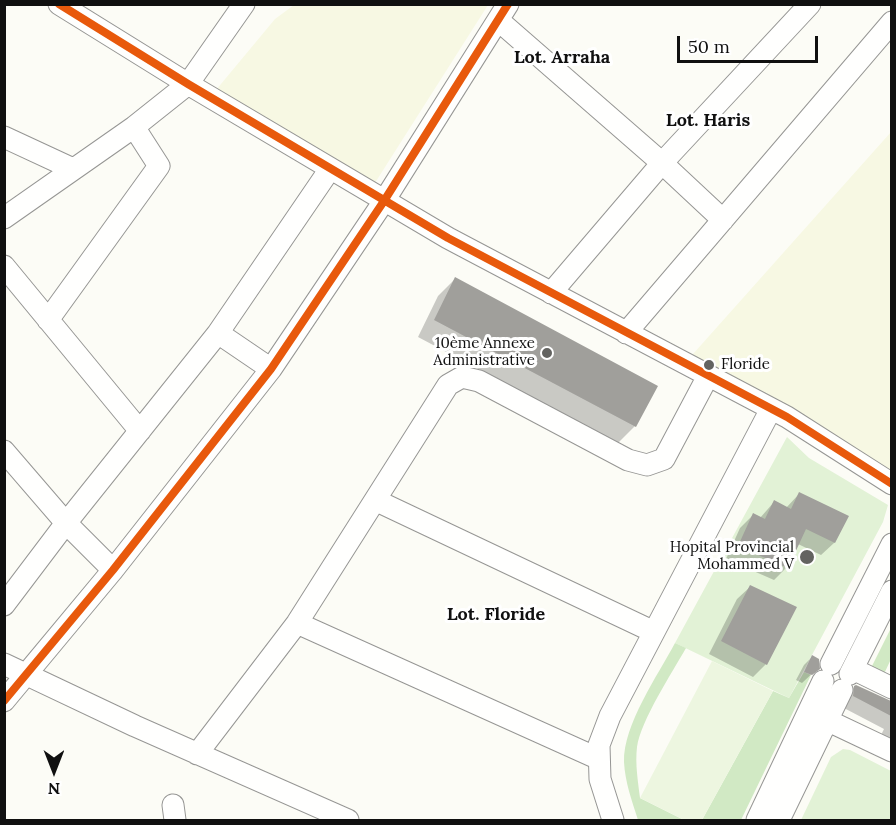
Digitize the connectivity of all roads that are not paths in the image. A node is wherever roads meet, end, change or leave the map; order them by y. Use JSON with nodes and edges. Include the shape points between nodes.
{"nodes":[{"id":1,"x":59,"y":4,"type":"edge"},
{"id":2,"x":244,"y":4,"type":"edge"},
{"id":3,"x":810,"y":4,"type":"edge"},
{"id":4,"x":503,"y":12,"type":"edge"},
{"id":5,"x":891,"y":22,"type":"edge"},
{"id":6,"x":188,"y":84,"type":"junction"},
{"id":7,"x":134,"y":127,"type":"junction"},
{"id":8,"x":4,"y":137,"type":"edge"},
{"id":9,"x":662,"y":163,"type":"junction"},
{"id":10,"x":73,"y":169,"type":"junction"},
{"id":11,"x":330,"y":169,"type":"junction"},
{"id":12,"x":384,"y":201,"type":"junction"},
{"id":13,"x":4,"y":218,"type":"edge"},
{"id":14,"x":723,"y":219,"type":"junction"},
{"id":15,"x":4,"y":266,"type":"edge"},
{"id":16,"x":550,"y":293,"type":"junction"},
{"id":17,"x":48,"y":320,"type":"junction"},
{"id":18,"x":218,"y":333,"type":"junction"},
{"id":19,"x":626,"y":333,"type":"junction"},
{"id":20,"x":271,"y":369,"type":"junction"},
{"id":21,"x":708,"y":376,"type":"junction"},
{"id":22,"x":771,"y":409,"type":"junction"},
{"id":23,"x":140,"y":431,"type":"junction"},
{"id":24,"x":7,"y":461,"type":"edge"},
{"id":25,"x":891,"y":484,"type":"edge"},
{"id":26,"x":375,"y":500,"type":"junction"},
{"id":27,"x":66,"y":523,"type":"junction"},
{"id":28,"x":891,"y":544,"type":"edge"},
{"id":29,"x":113,"y":570,"type":"junction"},
{"id":30,"x":891,"y":591,"type":"edge"},
{"id":31,"x":4,"y":605,"type":"edge"},
{"id":32,"x":297,"y":623,"type":"junction"},
{"id":33,"x":654,"y":632,"type":"junction"},
{"id":34,"x":4,"y":664,"type":"edge"},
{"id":35,"x":27,"y":675,"type":"junction"},
{"id":36,"x":848,"y":678,"type":"junction"},
{"id":37,"x":891,"y":688,"type":"edge"},
{"id":38,"x":4,"y":701,"type":"edge"},
{"id":39,"x":818,"y":716,"type":"junction"},
{"id":40,"x":891,"y":751,"type":"edge"},
{"id":41,"x":197,"y":754,"type":"junction"},
{"id":42,"x":599,"y":759,"type":"junction"},
{"id":43,"x":348,"y":820,"type":"edge"},
{"id":44,"x":613,"y":820,"type":"edge"},
{"id":45,"x":757,"y":820,"type":"edge"},
{"id":46,"x":779,"y":820,"type":"edge"}],
"edges":[{"from":1,"to":6,"type":"street"},
{"from":2,"to":6,"type":"street"},
{"from":3,"to":9,"type":"street"},
{"from":4,"to":9,"type":"street"},
{"from":4,"to":12,"type":"street"},
{"from":5,"to":14,"type":"street"},
{"from":6,"to":7,"type":"street"},
{"from":6,"to":11,"type":"street"},
{"from":7,"to":10,"type":"street"},
{"from":7,"to":17,"type":"street","via":[[159,166]]},
{"from":8,"to":10,"type":"street"},
{"from":9,"to":14,"type":"street"},
{"from":9,"to":16,"type":"street"},
{"from":10,"to":13,"type":"street"},
{"from":11,"to":12,"type":"street"},
{"from":11,"to":18,"type":"street"},
{"from":12,"to":16,"type":"street"},
{"from":12,"to":20,"type":"street"},
{"from":14,"to":19,"type":"street"},
{"from":15,"to":17,"type":"street"},
{"from":16,"to":19,"type":"street"},
{"from":17,"to":23,"type":"street"},
{"from":18,"to":20,"type":"street"},
{"from":18,"to":23,"type":"street"},
{"from":19,"to":21,"type":"street"},
{"from":20,"to":29,"type":"street"},
{"from":21,"to":22,"type":"street"},
{"from":21,"to":26,"type":"street","via":[[664,459],[647,465],[628,460],[479,381],[462,377],[448,385]]},
{"from":22,"to":25,"type":"street"},
{"from":22,"to":33,"type":"street"},
{"from":23,"to":27,"type":"street"},
{"from":24,"to":27,"type":"street"},
{"from":26,"to":32,"type":"street"},
{"from":26,"to":33,"type":"street"},
{"from":27,"to":29,"type":"street"},
{"from":27,"to":31,"type":"street"},
{"from":28,"to":39,"type":"street","via":[[827,673]]},
{"from":29,"to":35,"type":"street"},
{"from":30,"to":36,"type":"street"},
{"from":32,"to":41,"type":"street"},
{"from":32,"to":42,"type":"street"},
{"from":33,"to":42,"type":"street","via":[[610,716],[599,745]]},
{"from":34,"to":35,"type":"street"},
{"from":35,"to":38,"type":"street"},
{"from":35,"to":41,"type":"street"},
{"from":36,"to":37,"type":"street"},
{"from":36,"to":39,"type":"street"},
{"from":39,"to":40,"type":"street"},
{"from":39,"to":45,"type":"street"},
{"from":39,"to":46,"type":"street"},
{"from":41,"to":43,"type":"street"},
{"from":42,"to":44,"type":"street","via":[[600,779]]}]}
